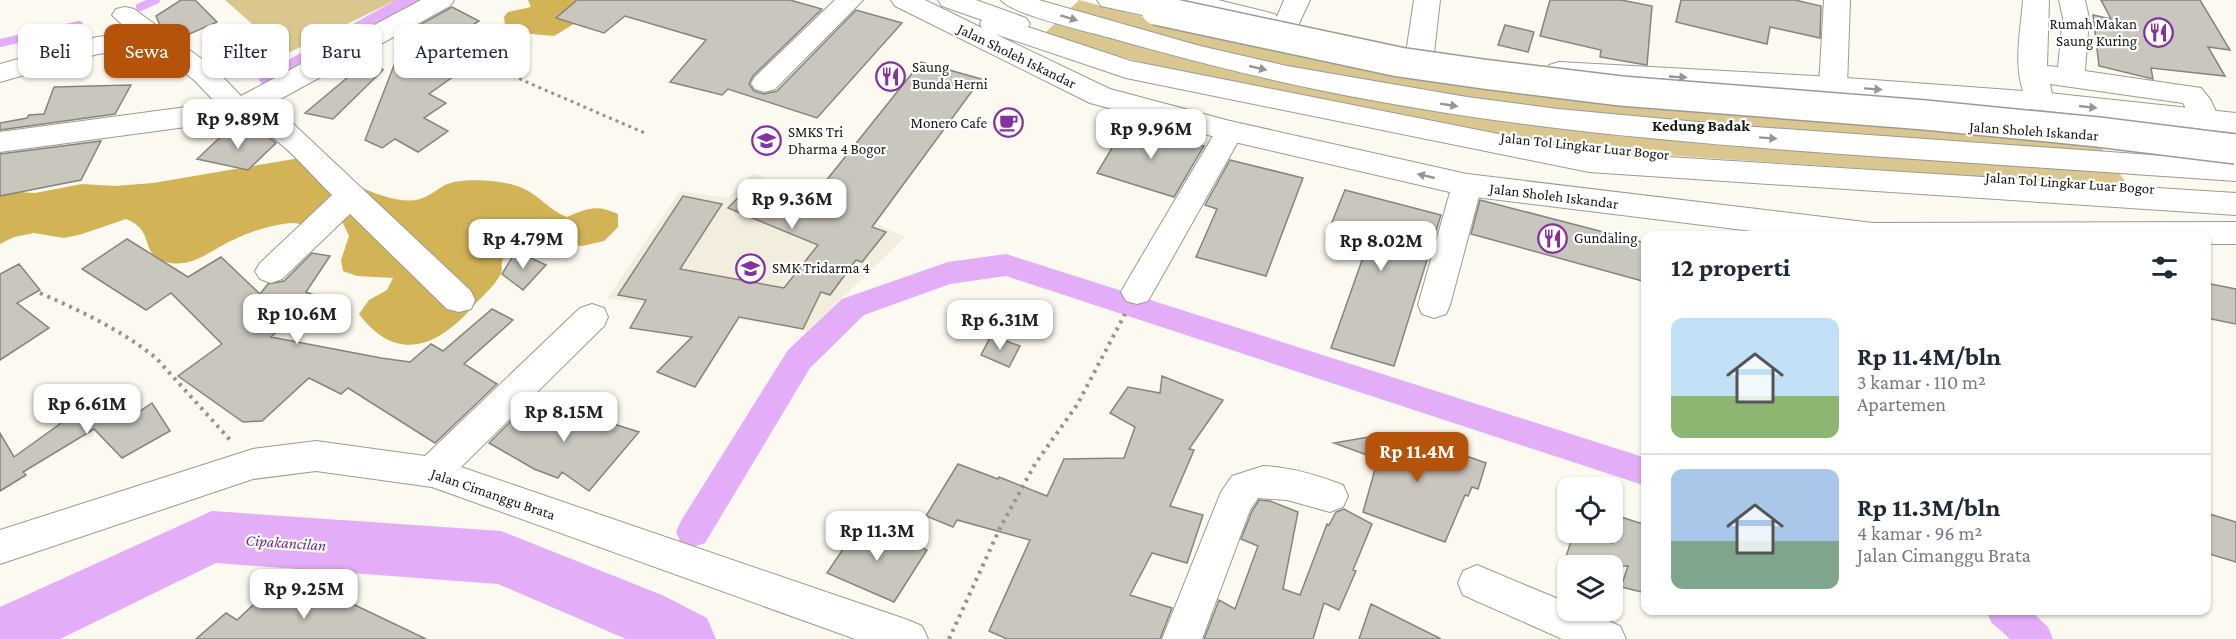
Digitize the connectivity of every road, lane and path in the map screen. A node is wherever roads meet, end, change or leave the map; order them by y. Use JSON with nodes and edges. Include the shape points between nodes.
{"nodes":[{"id":1,"x":441,"y":0,"type":"edge"},
{"id":2,"x":850,"y":0,"type":"edge"},
{"id":3,"x":904,"y":0,"type":"edge"},
{"id":4,"x":1014,"y":0,"type":"edge"},
{"id":5,"x":1086,"y":0,"type":"edge"},
{"id":6,"x":1110,"y":0,"type":"edge"},
{"id":7,"x":1186,"y":0,"type":"edge"},
{"id":8,"x":1297,"y":0,"type":"edge"},
{"id":9,"x":1427,"y":0,"type":"edge"},
{"id":10,"x":1837,"y":0,"type":"edge"},
{"id":11,"x":2036,"y":0,"type":"edge"},
{"id":12,"x":2072,"y":0,"type":"edge"},
{"id":13,"x":939,"y":3,"type":"edge"},
{"id":14,"x":125,"y":15,"type":"dead end"},
{"id":15,"x":137,"y":24,"type":"edge"},
{"id":16,"x":1286,"y":26,"type":"junction"},
{"id":17,"x":390,"y":28,"type":"junction"},
{"id":18,"x":104,"y":45,"type":"edge"},
{"id":19,"x":1420,"y":53,"type":"junction"},
{"id":20,"x":190,"y":64,"type":"edge"},
{"id":21,"x":0,"y":73,"type":"edge"},
{"id":22,"x":2033,"y":73,"type":"junction"},
{"id":23,"x":2071,"y":78,"type":"junction"},
{"id":24,"x":765,"y":83,"type":"dead end"},
{"id":25,"x":1833,"y":86,"type":"junction"},
{"id":26,"x":2039,"y":101,"type":"junction"},
{"id":27,"x":238,"y":110,"type":"junction"},
{"id":28,"x":2206,"y":120,"type":"junction"},
{"id":29,"x":2236,"y":123,"type":"edge"},
{"id":30,"x":1230,"y":132,"type":"junction"},
{"id":31,"x":647,"y":134,"type":"dead end"},
{"id":32,"x":0,"y":142,"type":"edge"},
{"id":33,"x":2236,"y":148,"type":"edge"},
{"id":34,"x":2236,"y":171,"type":"edge"},
{"id":35,"x":1467,"y":185,"type":"junction"},
{"id":36,"x":350,"y":196,"type":"junction"},
{"id":37,"x":2236,"y":196,"type":"edge"},
{"id":38,"x":2236,"y":204,"type":"edge"},
{"id":39,"x":2236,"y":222,"type":"edge"},
{"id":40,"x":1840,"y":231,"type":"edge"},
{"id":41,"x":2211,"y":233,"type":"edge"},
{"id":42,"x":2236,"y":233,"type":"edge"},
{"id":43,"x":271,"y":271,"type":"dead end"},
{"id":44,"x":40,"y":293,"type":"dead end"},
{"id":45,"x":459,"y":300,"type":"dead end"},
{"id":46,"x":1132,"y":301,"type":"joint"},
{"id":47,"x":1434,"y":305,"type":"dead end"},
{"id":48,"x":592,"y":317,"type":"dead end"},
{"id":49,"x":253,"y":464,"type":"junction"},
{"id":50,"x":432,"y":472,"type":"junction"},
{"id":51,"x":1330,"y":496,"type":"dead end"},
{"id":52,"x":0,"y":547,"type":"edge"},
{"id":53,"x":1477,"y":584,"type":"dead end"},
{"id":54,"x":908,"y":639,"type":"edge"},
{"id":55,"x":949,"y":639,"type":"edge"},
{"id":56,"x":1182,"y":639,"type":"edge"},
{"id":57,"x":1606,"y":639,"type":"edge"}],
"edges":[{"from":1,"to":17,"type":"main road"},
{"from":2,"to":24,"type":"main road"},
{"from":3,"to":30,"type":"main road","name":"Jalan Sholeh Iskandar","via":[[1100,96]]},
{"from":4,"to":34,"type":"main road","name":"Jalan Tol Lingkar Luar Bogor","one_way":true,"via":[[1169,48],[1350,89],[1492,112],[1672,131]]},
{"from":5,"to":33,"type":"main road","name":"Jalan Sholeh Iskandar","via":[[1246,40],[1392,69],[1604,98]]},
{"from":6,"to":33,"type":"main road","bridge":true,"via":[[1399,62],[1529,80],[1925,115]]},
{"from":7,"to":16,"type":"main road","name":"Jalan Sholeh Iskandar"},
{"from":8,"to":16,"type":"main road"},
{"from":9,"to":19,"type":"main road"},
{"from":10,"to":25,"type":"main road"},
{"from":11,"to":22,"type":"main road"},
{"from":12,"to":23,"type":"main road","via":[[2076,18]]},
{"from":13,"to":37,"type":"main road","name":"Jalan Tol Lingkar Luar Bogor","via":[[1158,67],[1339,108],[1504,138],[1649,154]]},
{"from":13,"to":38,"type":"main road","name":"Jalan Sholeh Iskandar","via":[[1126,69],[1589,162]]},
{"from":13,"to":39,"type":"main road","via":[[1040,52],[1148,89],[1303,129],[1477,166],[1660,194],[1858,214]]},
{"from":14,"to":15,"type":"main road"},
{"from":16,"to":19,"type":"main road","name":"Jalan Sholeh Iskandar"},
{"from":17,"to":27,"type":"main road"},
{"from":17,"to":31,"type":"path","via":[[448,48]]},
{"from":18,"to":21,"type":"main road"},
{"from":19,"to":25,"type":"main road","name":"Jalan Sholeh Iskandar","one_way":true,"via":[[1569,73]]},
{"from":20,"to":27,"type":"main road"},
{"from":22,"to":23,"type":"main road"},
{"from":22,"to":26,"type":"main road"},
{"from":23,"to":28,"type":"main road","via":[[2191,95]]},
{"from":25,"to":26,"type":"main road","name":"Jalan Sholeh Iskandar","one_way":true},
{"from":26,"to":28,"type":"main road","name":"Jalan Sholeh Iskandar","one_way":true},
{"from":27,"to":32,"type":"main road"},
{"from":27,"to":36,"type":"main road","via":[[276,124]]},
{"from":28,"to":29,"type":"main road","name":"Jalan Sholeh Iskandar"},
{"from":35,"to":30,"type":"main road","name":"Jalan Sholeh Iskandar","one_way":true},
{"from":30,"to":46,"type":"main road"},
{"from":35,"to":40,"type":"main road","name":"Jalan Sholeh Iskandar"},
{"from":35,"to":47,"type":"main road"},
{"from":36,"to":43,"type":"main road"},
{"from":36,"to":45,"type":"main road"},
{"from":41,"to":42,"type":"main road","name":"Jalan Sholeh Iskandar"},
{"from":44,"to":49,"type":"path","via":[[143,347]]},
{"from":46,"to":55,"type":"path","via":[[1077,405],[1035,464],[1000,528]]},
{"from":48,"to":50,"type":"main road"},
{"from":49,"to":50,"type":"main road","name":"Jalan Cimanggu Brata","via":[[316,456]]},
{"from":49,"to":52,"type":"main road","name":"Jalan Cimanggu Brata"},
{"from":50,"to":54,"type":"main road","name":"Jalan Cimanggu Brata"},
{"from":51,"to":56,"type":"main road","via":[[1289,484],[1246,486],[1234,503]]},
{"from":53,"to":57,"type":"main road"}]}
